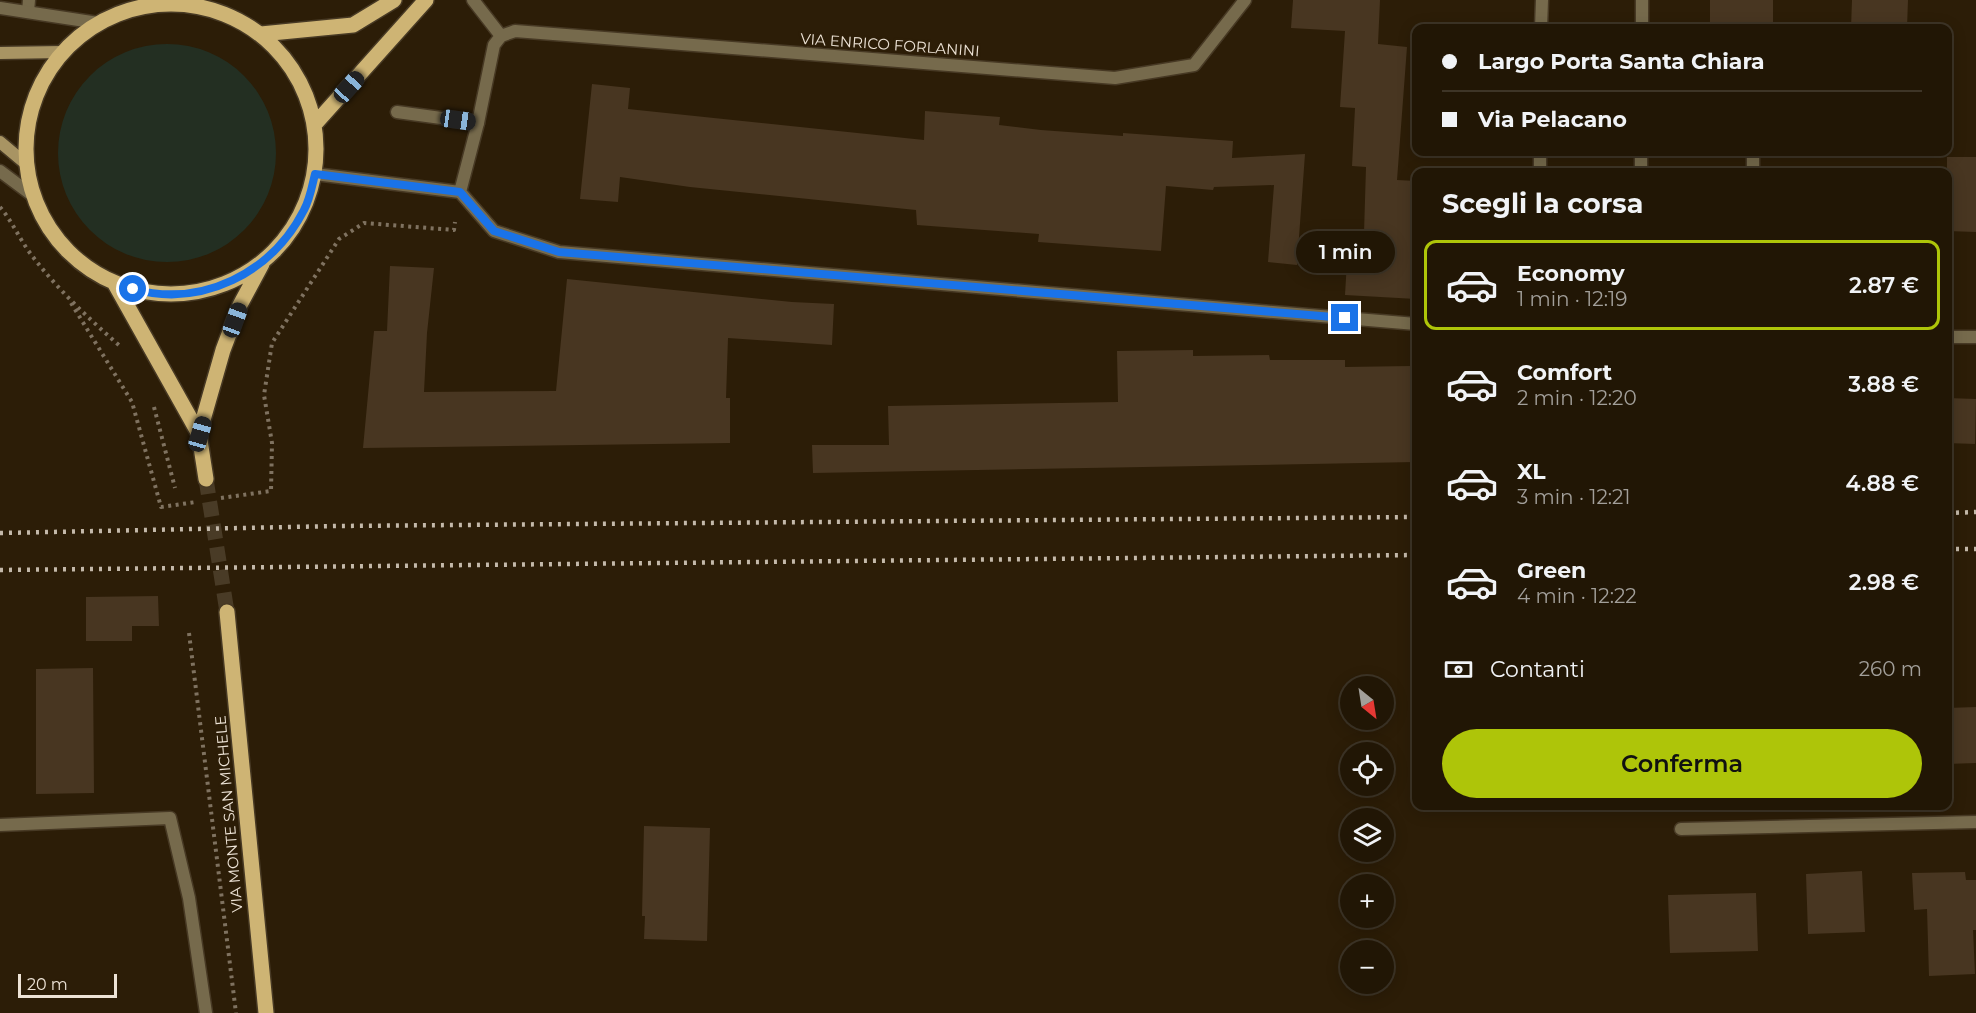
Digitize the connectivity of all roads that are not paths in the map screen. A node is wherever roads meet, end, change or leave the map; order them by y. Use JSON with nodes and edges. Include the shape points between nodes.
{"nodes":[{"id":1,"x":393,"y":0,"type":"edge"},
{"id":2,"x":426,"y":0,"type":"edge"},
{"id":3,"x":473,"y":0,"type":"edge"},
{"id":4,"x":1245,"y":0,"type":"edge"},
{"id":5,"x":1542,"y":0,"type":"edge"},
{"id":6,"x":1642,"y":0,"type":"edge"},
{"id":7,"x":190,"y":2,"type":"edge"},
{"id":8,"x":29,"y":6,"type":"edge"},
{"id":9,"x":0,"y":8,"type":"edge"},
{"id":10,"x":98,"y":23,"type":"junction"},
{"id":11,"x":1541,"y":24,"type":"edge"},
{"id":12,"x":1642,"y":24,"type":"edge"},
{"id":13,"x":261,"y":34,"type":"junction"},
{"id":14,"x":501,"y":36,"type":"junction"},
{"id":15,"x":62,"y":52,"type":"junction"},
{"id":16,"x":0,"y":53,"type":"edge"},
{"id":17,"x":397,"y":112,"type":"dead end"},
{"id":18,"x":478,"y":123,"type":"junction"},
{"id":19,"x":315,"y":124,"type":"junction"},
{"id":20,"x":0,"y":142,"type":"edge"},
{"id":21,"x":25,"y":163,"type":"junction"},
{"id":22,"x":0,"y":171,"type":"edge"},
{"id":23,"x":315,"y":174,"type":"junction"},
{"id":24,"x":460,"y":192,"type":"junction"},
{"id":25,"x":32,"y":195,"type":"junction"},
{"id":26,"x":262,"y":264,"type":"junction"},
{"id":27,"x":115,"y":284,"type":"junction"},
{"id":28,"x":1412,"y":324,"type":"edge"},
{"id":29,"x":1952,"y":337,"type":"edge"},
{"id":30,"x":1976,"y":337,"type":"edge"},
{"id":31,"x":200,"y":434,"type":"junction"},
{"id":32,"x":206,"y":479,"type":"tunnel mouth"},
{"id":33,"x":227,"y":612,"type":"tunnel mouth"},
{"id":34,"x":1976,"y":822,"type":"edge"},
{"id":35,"x":0,"y":825,"type":"edge"},
{"id":36,"x":1681,"y":829,"type":"dead end"},
{"id":37,"x":206,"y":1013,"type":"edge"},
{"id":38,"x":266,"y":1013,"type":"edge"}],
"edges":[{"from":1,"to":13,"type":"main road","via":[[353,25]]},
{"from":2,"to":19,"type":"main road"},
{"from":3,"to":14,"type":"street"},
{"from":4,"to":14,"type":"street","name":"VIA ENRICO FORLANINI","via":[[1194,65],[1115,78],[515,31]]},
{"from":5,"to":11,"type":"street"},
{"from":6,"to":12,"type":"street"},
{"from":7,"to":10,"type":"main road","via":[[142,6]]},
{"from":7,"to":13,"type":"main road","via":[[228,14]]},
{"from":8,"to":9,"type":"street"},
{"from":8,"to":10,"type":"street"},
{"from":10,"to":15,"type":"main road"},
{"from":13,"to":19,"type":"main road","via":[[287,59],[305,90]]},
{"from":14,"to":18,"type":"street","via":[[494,45]]},
{"from":15,"to":16,"type":"main road"},
{"from":15,"to":21,"type":"main road","via":[[40,85],[27,122]]},
{"from":17,"to":18,"type":"street"},
{"from":18,"to":24,"type":"street"},
{"from":19,"to":23,"type":"main road"},
{"from":20,"to":21,"type":"main road"},
{"from":21,"to":25,"type":"main road"},
{"from":22,"to":25,"type":"street"},
{"from":23,"to":24,"type":"street"},
{"from":23,"to":26,"type":"main road","via":[[305,208],[287,238]]},
{"from":24,"to":28,"type":"street","via":[[494,231],[559,252]]},
{"from":25,"to":27,"type":"main road","via":[[50,232],[79,263]]},
{"from":26,"to":27,"type":"main road","via":[[228,284],[191,294],[152,294]]},
{"from":26,"to":31,"type":"main road","via":[[240,305]]},
{"from":27,"to":31,"type":"main road"},
{"from":29,"to":30,"type":"street"},
{"from":31,"to":32,"type":"main road"},
{"from":33,"to":38,"type":"main road","name":"VIA MONTE SAN MICHELE"},
{"from":34,"to":36,"type":"street"},
{"from":35,"to":37,"type":"street","via":[[170,818],[189,897]]}]}
